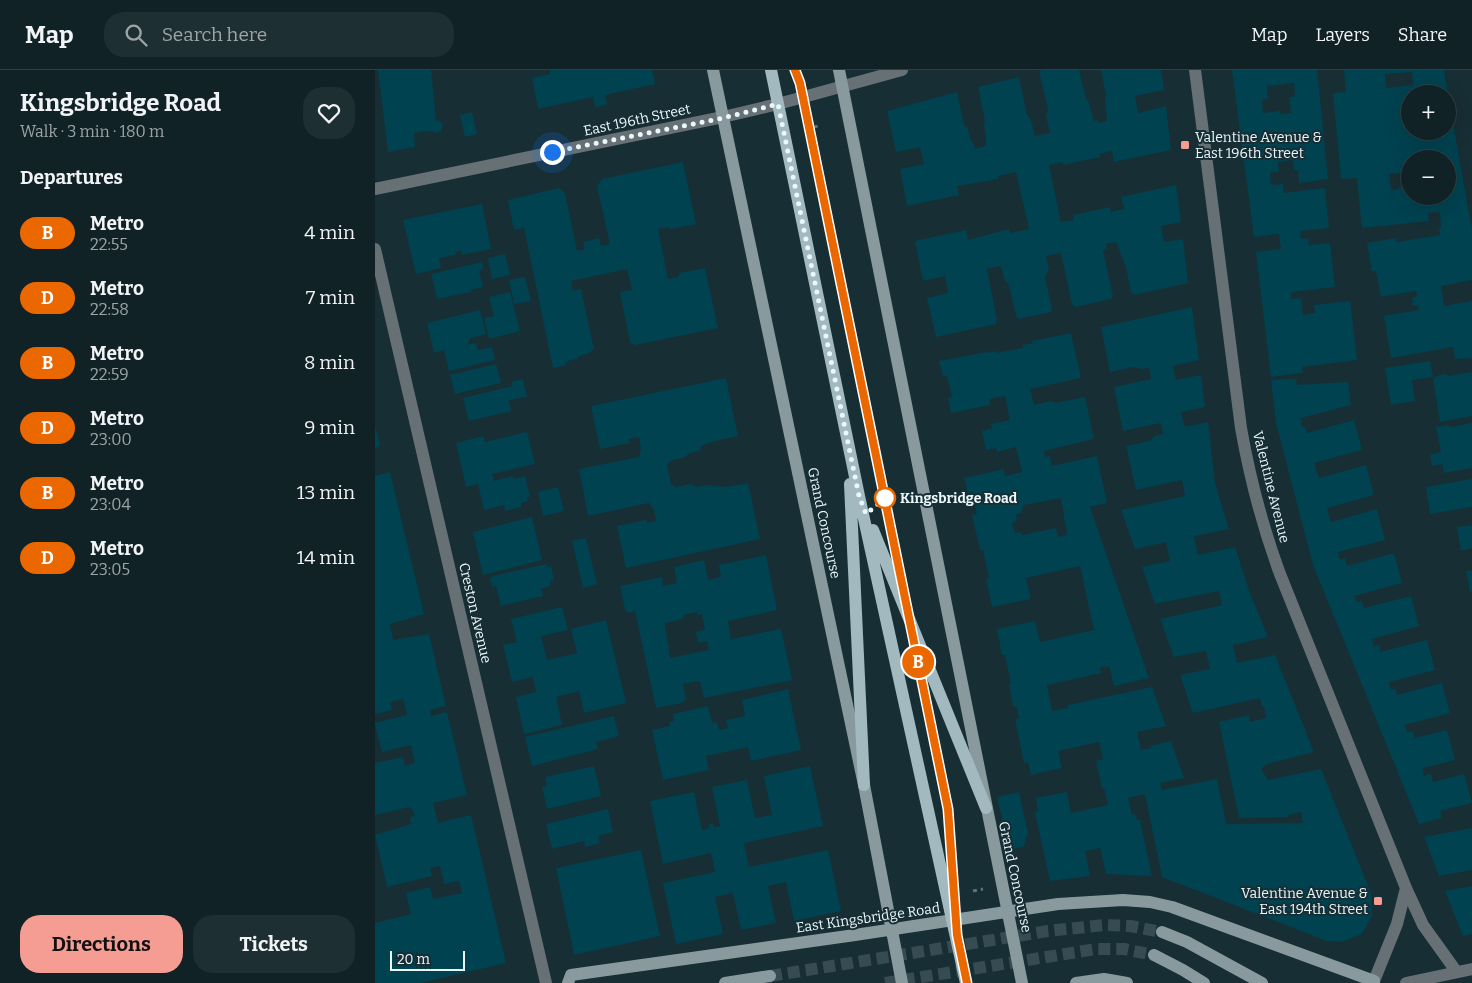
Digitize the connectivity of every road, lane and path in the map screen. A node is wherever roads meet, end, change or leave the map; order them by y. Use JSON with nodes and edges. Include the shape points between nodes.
{"nodes":[{"id":1,"x":713,"y":70,"type":"edge"},
{"id":2,"x":771,"y":70,"type":"edge"},
{"id":3,"x":839,"y":70,"type":"edge"},
{"id":4,"x":902,"y":70,"type":"edge"},
{"id":5,"x":1195,"y":70,"type":"edge"},
{"id":6,"x":843,"y":86,"type":"junction"},
{"id":7,"x":778,"y":104,"type":"junction"},
{"id":8,"x":723,"y":118,"type":"junction"},
{"id":9,"x":818,"y":126,"type":"dead end"},
{"id":10,"x":806,"y":129,"type":"dead end"},
{"id":11,"x":375,"y":189,"type":"edge"},
{"id":12,"x":375,"y":249,"type":"edge"},
{"id":13,"x":848,"y":446,"type":"junction"},
{"id":14,"x":859,"y":496,"type":"junction"},
{"id":15,"x":864,"y":785,"type":"junction"},
{"id":16,"x":986,"y":808,"type":"junction"},
{"id":17,"x":1406,"y":888,"type":"junction"},
{"id":18,"x":983,"y":889,"type":"dead end"},
{"id":19,"x":973,"y":891,"type":"dead end"},
{"id":20,"x":1006,"y":912,"type":"junction"},
{"id":21,"x":952,"y":920,"type":"junction"},
{"id":22,"x":891,"y":930,"type":"junction"},
{"id":23,"x":1162,"y":932,"type":"tunnel mouth"},
{"id":24,"x":1153,"y":955,"type":"tunnel mouth"},
{"id":25,"x":1472,"y":969,"type":"edge"},
{"id":26,"x":1456,"y":971,"type":"junction"},
{"id":27,"x":770,"y":976,"type":"tunnel mouth"},
{"id":28,"x":1374,"y":982,"type":"edge"},
{"id":29,"x":546,"y":983,"type":"edge"},
{"id":30,"x":568,"y":983,"type":"edge"},
{"id":31,"x":725,"y":983,"type":"edge"},
{"id":32,"x":902,"y":983,"type":"edge"},
{"id":33,"x":966,"y":983,"type":"edge"},
{"id":34,"x":1022,"y":983,"type":"edge"},
{"id":35,"x":1076,"y":983,"type":"edge"},
{"id":36,"x":1127,"y":983,"type":"edge"},
{"id":37,"x":1204,"y":983,"type":"edge"},
{"id":38,"x":1262,"y":983,"type":"edge"},
{"id":39,"x":1406,"y":983,"type":"edge"}],
"edges":[{"from":1,"to":8,"type":"street","name":"Grand Concourse"},
{"from":2,"to":7,"type":"main road"},
{"from":3,"to":6,"type":"street","name":"Grand Concourse"},
{"from":4,"to":6,"type":"street","name":"East 196th Street"},
{"from":5,"to":17,"type":"street","name":"Valentine Avenue","via":[[1249,474],[1264,531],[1280,574]]},
{"from":6,"to":7,"type":"street","name":"East 196th Street"},
{"from":6,"to":16,"type":"street","name":"Grand Concourse"},
{"from":7,"to":8,"type":"street","name":"East 196th Street"},
{"from":7,"to":13,"type":"main road"},
{"from":8,"to":11,"type":"street","name":"East 196th Street"},
{"from":8,"to":15,"type":"street","name":"Grand Concourse"},
{"from":9,"to":10,"type":"path"},
{"from":12,"to":29,"type":"street","name":"Creston Avenue"},
{"from":13,"to":14,"type":"main road"},
{"from":13,"to":15,"type":"main road"},
{"from":14,"to":16,"type":"main road"},
{"from":14,"to":21,"type":"main road"},
{"from":15,"to":22,"type":"street","name":"Grand Concourse"},
{"from":16,"to":20,"type":"street","name":"Grand Concourse"},
{"from":17,"to":26,"type":"street","name":"Valentine Avenue","via":[[1423,925]]},
{"from":17,"to":28,"type":"street","via":[[1397,924]]},
{"from":18,"to":19,"type":"path"},
{"from":20,"to":21,"type":"street","name":"East Kingsbridge Road"},
{"from":20,"to":28,"type":"street","name":"East Kingsbridge Road","via":[[1091,901],[1150,902],[1172,907]]},
{"from":20,"to":34,"type":"street","name":"Grand Concourse"},
{"from":21,"to":22,"type":"street","name":"East Kingsbridge Road"},
{"from":21,"to":33,"type":"main road"},
{"from":22,"to":30,"type":"street","name":"East Kingsbridge Road","via":[[571,975]]},
{"from":22,"to":32,"type":"street","name":"Grand Concourse"},
{"from":23,"to":38,"type":"street"},
{"from":24,"to":37,"type":"street"},
{"from":25,"to":26,"type":"street"},
{"from":26,"to":39,"type":"street"},
{"from":27,"to":31,"type":"street"},
{"from":35,"to":36,"type":"street","via":[[1104,980]]}]}
